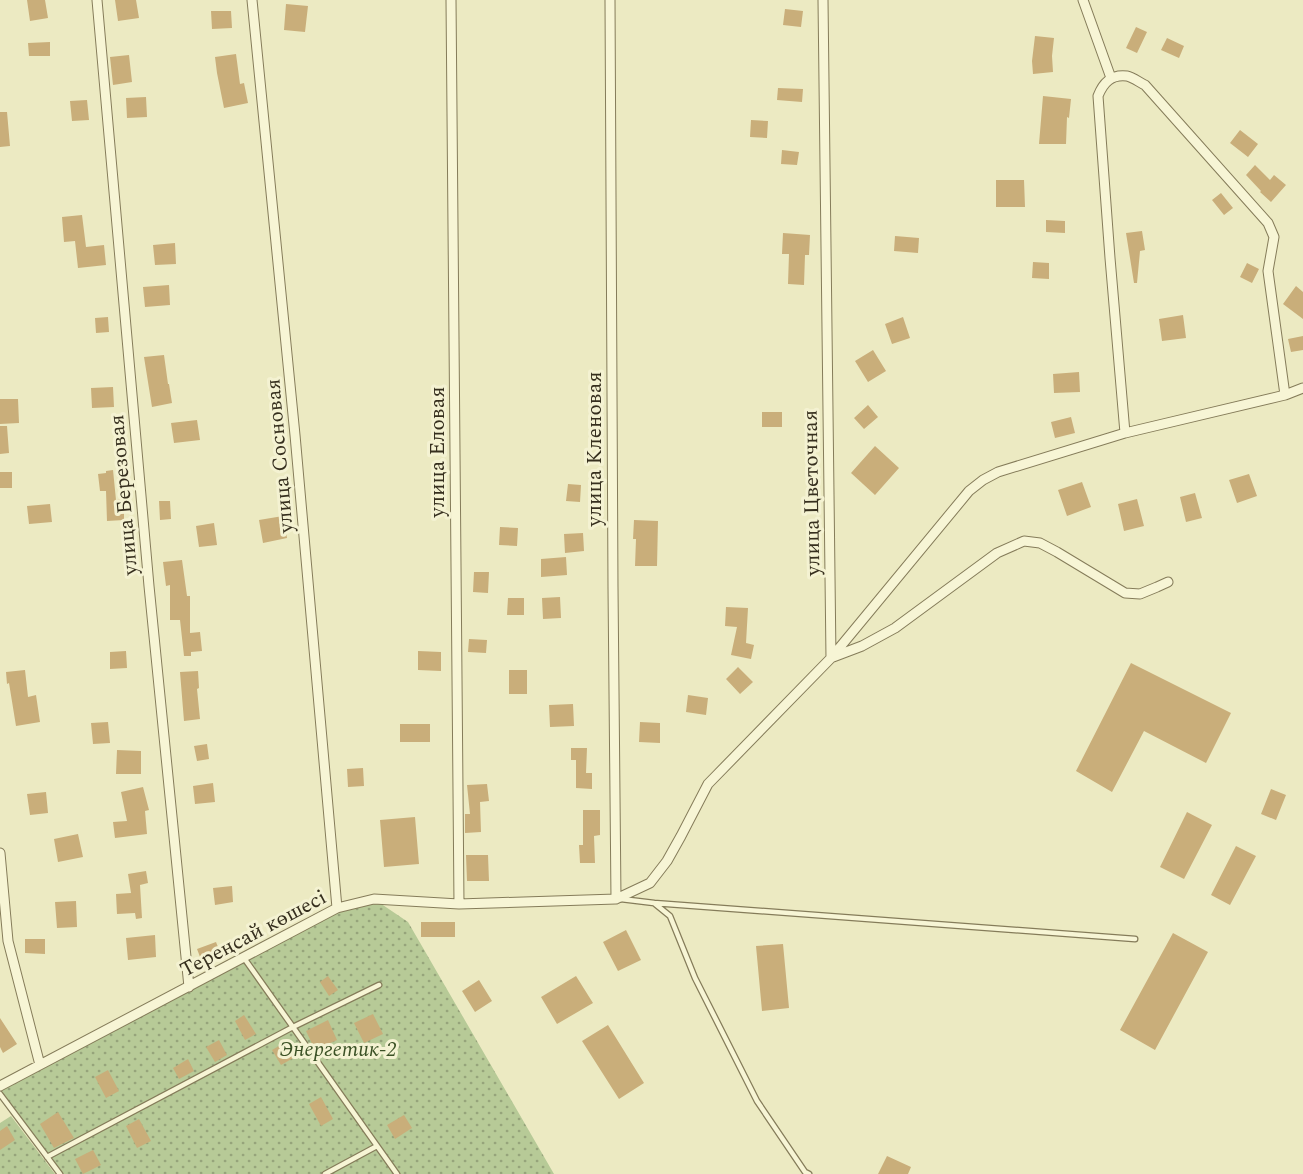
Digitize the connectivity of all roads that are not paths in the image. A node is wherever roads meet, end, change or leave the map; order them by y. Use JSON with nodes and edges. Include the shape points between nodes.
{"nodes":[{"id":1,"x":97,"y":0,"type":"edge"},
{"id":2,"x":252,"y":0,"type":"edge"},
{"id":3,"x":451,"y":0,"type":"edge"},
{"id":4,"x":610,"y":0,"type":"edge"},
{"id":5,"x":823,"y":0,"type":"edge"},
{"id":6,"x":1083,"y":0,"type":"edge"},
{"id":7,"x":1111,"y":78,"type":"junction"},
{"id":8,"x":1303,"y":388,"type":"edge"},
{"id":9,"x":1285,"y":394,"type":"junction"},
{"id":10,"x":1125,"y":433,"type":"junction"},
{"id":11,"x":1168,"y":582,"type":"dead end"},
{"id":12,"x":831,"y":658,"type":"junction"},
{"id":13,"x":0,"y":853,"type":"edge"},
{"id":14,"x":616,"y":899,"type":"junction"},
{"id":15,"x":654,"y":903,"type":"junction"},
{"id":16,"x":459,"y":904,"type":"junction"},
{"id":17,"x":337,"y":908,"type":"junction"},
{"id":18,"x":1136,"y":939,"type":"dead end"},
{"id":19,"x":244,"y":958,"type":"junction"},
{"id":20,"x":379,"y":985,"type":"dead end"},
{"id":21,"x":189,"y":987,"type":"junction"},
{"id":22,"x":293,"y":1027,"type":"junction"},
{"id":23,"x":40,"y":1065,"type":"junction"},
{"id":24,"x":0,"y":1086,"type":"edge"},
{"id":25,"x":0,"y":1094,"type":"edge"},
{"id":26,"x":377,"y":1146,"type":"junction"},
{"id":27,"x":47,"y":1157,"type":"junction"},
{"id":28,"x":806,"y":1173,"type":"edge"},
{"id":29,"x":60,"y":1174,"type":"edge"},
{"id":30,"x":325,"y":1174,"type":"edge"},
{"id":31,"x":397,"y":1174,"type":"edge"}],
"edges":[{"from":1,"to":21,"type":"street","name":"улица Березовая"},
{"from":2,"to":17,"type":"street","name":"улица Сосновая"},
{"from":3,"to":16,"type":"street","name":"улица Еловая"},
{"from":4,"to":14,"type":"street","name":"улица Кленовая"},
{"from":5,"to":12,"type":"street","name":"улица Цветочная"},
{"from":6,"to":7,"type":"street"},
{"from":7,"to":9,"type":"street","via":[[1128,76],[1145,85],[1268,223],[1274,237],[1268,271]]},
{"from":7,"to":10,"type":"street","via":[[1102,85],[1098,96]]},
{"from":8,"to":9,"type":"street"},
{"from":9,"to":10,"type":"street"},
{"from":10,"to":12,"type":"street","via":[[983,480],[969,491]]},
{"from":11,"to":12,"type":"street","via":[[1140,594],[1125,593],[1040,543],[1024,541],[998,553],[896,628]]},
{"from":12,"to":14,"type":"street","via":[[708,784],[667,861],[650,883]]},
{"from":13,"to":23,"type":"street","via":[[8,941]]},
{"from":14,"to":15,"type":"lane"},
{"from":14,"to":16,"type":"street","name":"Тереңсай көшесі"},
{"from":15,"to":18,"type":"lane"},
{"from":15,"to":28,"type":"lane","via":[[670,916],[695,978],[758,1101]]},
{"from":16,"to":17,"type":"street","name":"Тереңсай көшесі","via":[[374,899]]},
{"from":17,"to":19,"type":"street","name":"Тереңсай көшесі"},
{"from":19,"to":21,"type":"street","name":"Тереңсай көшесі"},
{"from":19,"to":22,"type":"lane"},
{"from":20,"to":22,"type":"lane"},
{"from":21,"to":23,"type":"street","name":"Тереңсай көшесі"},
{"from":22,"to":26,"type":"lane"},
{"from":22,"to":27,"type":"lane"},
{"from":23,"to":24,"type":"street","name":"Тереңсай көшесі"},
{"from":25,"to":27,"type":"lane"},
{"from":26,"to":30,"type":"lane"},
{"from":26,"to":31,"type":"lane"},
{"from":27,"to":29,"type":"lane"}]}
